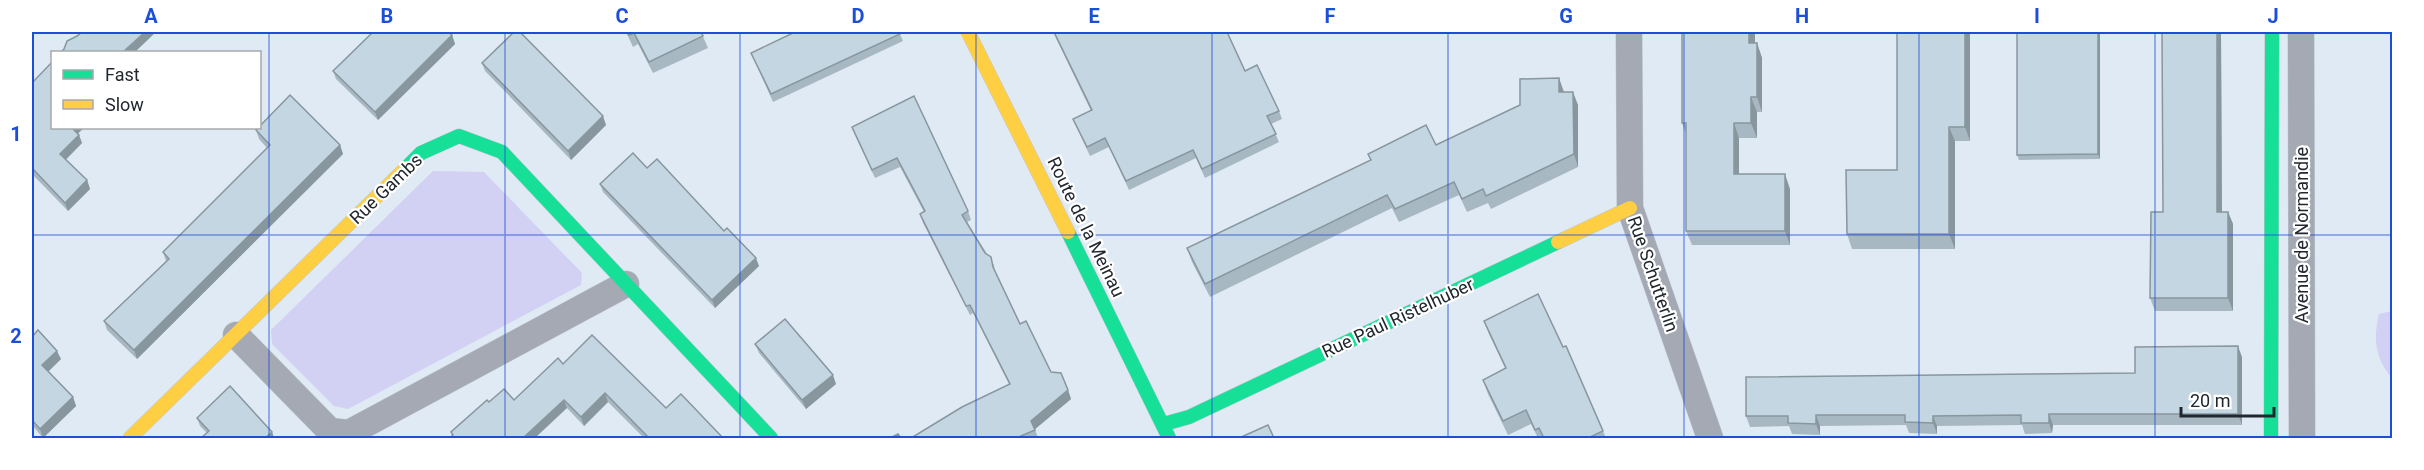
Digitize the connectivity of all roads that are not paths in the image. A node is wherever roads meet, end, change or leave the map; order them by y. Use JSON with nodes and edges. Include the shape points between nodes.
{"nodes":[{"id":1,"x":968,"y":32,"type":"edge"},
{"id":2,"x":1629,"y":32,"type":"edge"},
{"id":3,"x":2272,"y":32,"type":"edge"},
{"id":4,"x":2301,"y":32,"type":"edge"},
{"id":5,"x":1630,"y":208,"type":"junction"},
{"id":6,"x":626,"y":284,"type":"junction"},
{"id":7,"x":236,"y":335,"type":"junction"},
{"id":8,"x":1166,"y":434,"type":"edge"},
{"id":9,"x":130,"y":438,"type":"edge"},
{"id":10,"x":771,"y":438,"type":"edge"},
{"id":11,"x":1710,"y":438,"type":"edge"},
{"id":12,"x":2271,"y":438,"type":"edge"},
{"id":13,"x":2302,"y":438,"type":"edge"}],
"edges":[{"from":1,"to":8,"type":"street","name":"Route de la Meinau"},
{"from":2,"to":5,"type":"street","name":"Rue Schutterlin"},
{"from":3,"to":12,"type":"street","name":"Avenue de Normandie"},
{"from":4,"to":13,"type":"street","name":"Avenue de Normandie"},
{"from":5,"to":8,"type":"street","name":"Rue Paul Ristelhuber","via":[[1189,417]]},
{"from":5,"to":11,"type":"street","name":"Rue Schutterlin"},
{"from":6,"to":7,"type":"street","via":[[349,433],[330,431]]},
{"from":6,"to":7,"type":"street","name":"Rue Gambs","via":[[502,152],[459,136],[420,153]]},
{"from":6,"to":10,"type":"street","name":"Rue Gambs"},
{"from":7,"to":9,"type":"street","name":"Rue Gambs"}]}
